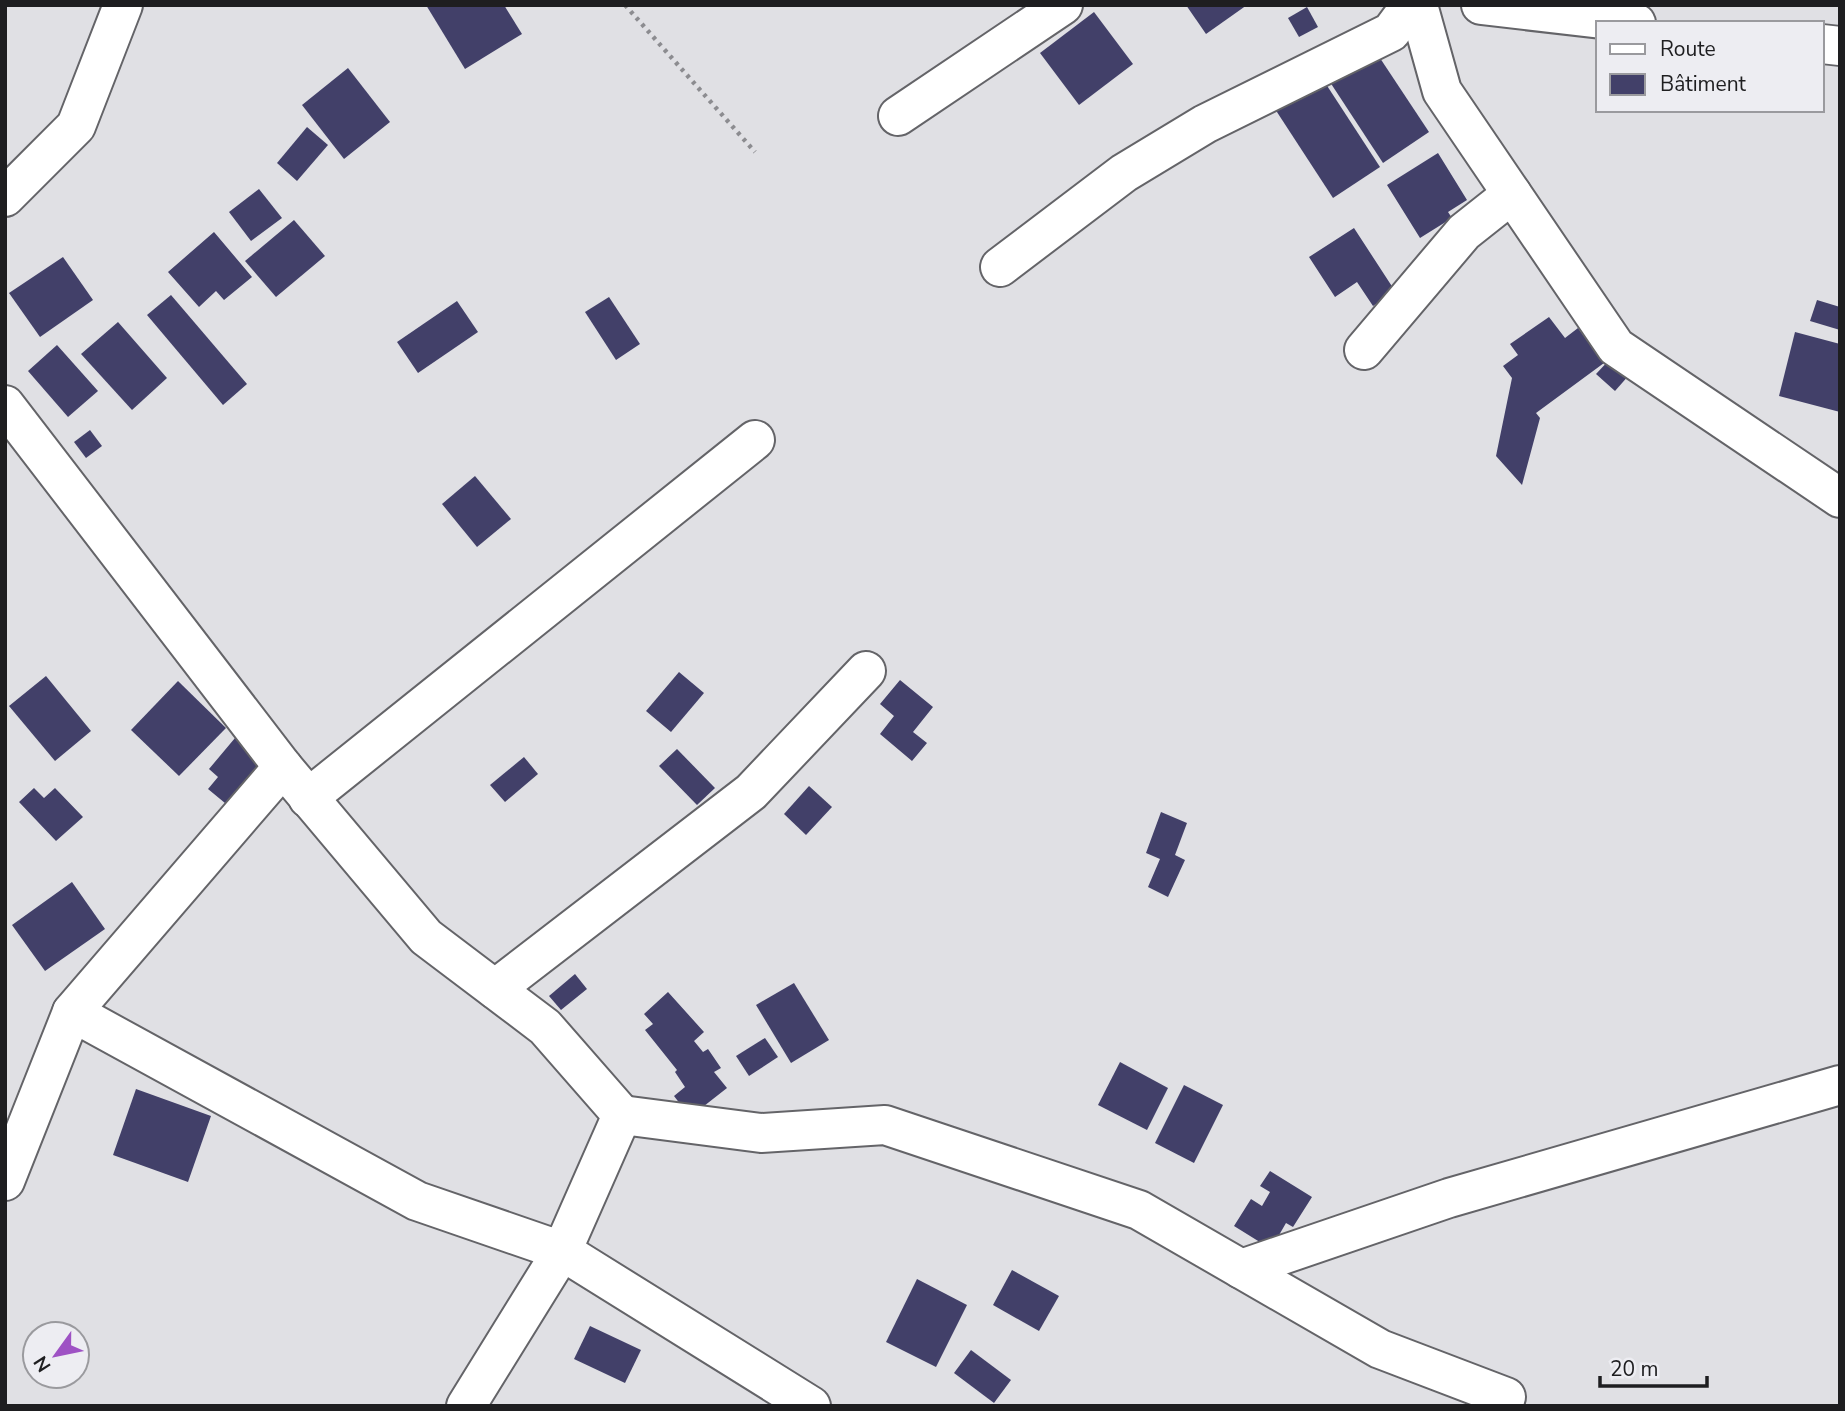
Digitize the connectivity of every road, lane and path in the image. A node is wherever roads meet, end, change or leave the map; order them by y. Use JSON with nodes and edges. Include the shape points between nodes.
{"nodes":[{"id":1,"x":123,"y":5,"type":"edge"},
{"id":2,"x":625,"y":5,"type":"edge"},
{"id":3,"x":1063,"y":5,"type":"edge"},
{"id":4,"x":1411,"y":5,"type":"edge"},
{"id":5,"x":1419,"y":5,"type":"edge"},
{"id":6,"x":1481,"y":5,"type":"edge"},
{"id":7,"x":1619,"y":21,"type":"edge"},
{"id":8,"x":898,"y":116,"type":"dead end"},
{"id":9,"x":755,"y":152,"type":"dead end"},
{"id":10,"x":1512,"y":194,"type":"junction"},
{"id":11,"x":5,"y":197,"type":"edge"},
{"id":12,"x":1000,"y":267,"type":"dead end"},
{"id":13,"x":1364,"y":349,"type":"dead end"},
{"id":14,"x":5,"y":405,"type":"edge"},
{"id":15,"x":755,"y":440,"type":"dead end"},
{"id":16,"x":1840,"y":498,"type":"edge"},
{"id":17,"x":866,"y":671,"type":"dead end"},
{"id":18,"x":283,"y":767,"type":"junction"},
{"id":19,"x":308,"y":798,"type":"junction"},
{"id":20,"x":495,"y":989,"type":"junction"},
{"id":21,"x":72,"y":1012,"type":"junction"},
{"id":22,"x":1840,"y":1085,"type":"edge"},
{"id":23,"x":622,"y":1115,"type":"junction"},
{"id":24,"x":5,"y":1181,"type":"edge"},
{"id":25,"x":562,"y":1251,"type":"junction"},
{"id":26,"x":1241,"y":1269,"type":"junction"},
{"id":27,"x":1506,"y":1397,"type":"dead end"},
{"id":28,"x":466,"y":1406,"type":"edge"},
{"id":29,"x":811,"y":1406,"type":"edge"}],
"edges":[{"from":1,"to":11,"type":"street","via":[[76,126]]},
{"from":2,"to":9,"type":"path"},
{"from":3,"to":8,"type":"street"},
{"from":4,"to":12,"type":"street","via":[[1391,32],[1205,124],[1124,173]]},
{"from":5,"to":10,"type":"street","via":[[1442,91]]},
{"from":6,"to":7,"type":"street"},
{"from":10,"to":13,"type":"street","via":[[1464,232]]},
{"from":10,"to":16,"type":"street","via":[[1616,347]]},
{"from":14,"to":18,"type":"street"},
{"from":15,"to":19,"type":"street"},
{"from":17,"to":20,"type":"street","via":[[751,792]]},
{"from":18,"to":19,"type":"street"},
{"from":18,"to":21,"type":"street"},
{"from":19,"to":20,"type":"street","via":[[426,937]]},
{"from":20,"to":23,"type":"street","via":[[545,1027]]},
{"from":21,"to":24,"type":"street"},
{"from":21,"to":25,"type":"street","via":[[417,1201]]},
{"from":22,"to":26,"type":"street","via":[[1450,1198]]},
{"from":23,"to":25,"type":"street"},
{"from":23,"to":26,"type":"street","via":[[761,1133],[885,1125],[1139,1210]]},
{"from":25,"to":28,"type":"street"},
{"from":25,"to":29,"type":"street"},
{"from":26,"to":27,"type":"street","via":[[1380,1349]]}]}
